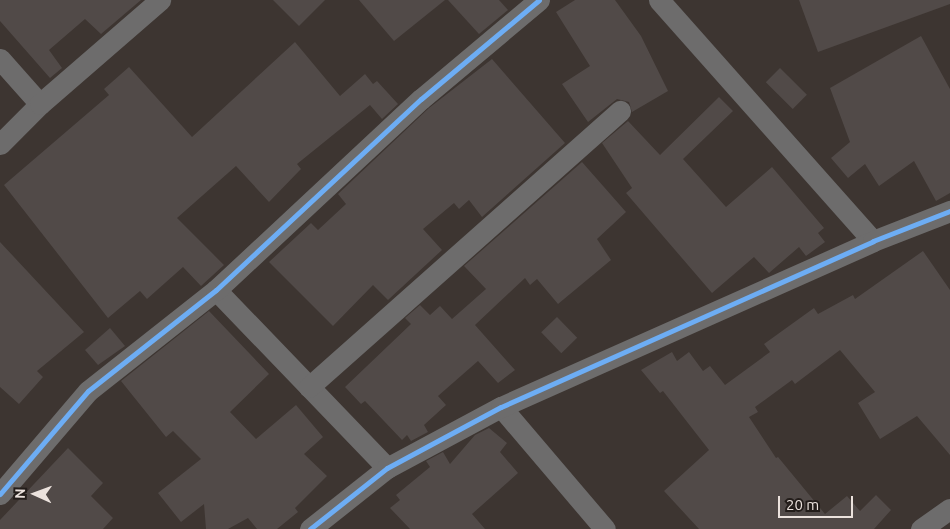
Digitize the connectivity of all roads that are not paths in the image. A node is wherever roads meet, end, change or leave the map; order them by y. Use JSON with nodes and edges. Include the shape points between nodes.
{"nodes":[{"id":1,"x":160,"y":0,"type":"edge"},
{"id":2,"x":540,"y":0,"type":"edge"},
{"id":3,"x":659,"y":0,"type":"edge"},
{"id":4,"x":0,"y":59,"type":"edge"},
{"id":5,"x":40,"y":104,"type":"junction"},
{"id":6,"x":620,"y":111,"type":"dead end"},
{"id":7,"x":0,"y":144,"type":"edge"},
{"id":8,"x":950,"y":211,"type":"edge"},
{"id":9,"x":873,"y":241,"type":"junction"},
{"id":10,"x":216,"y":290,"type":"junction"},
{"id":11,"x":310,"y":387,"type":"junction"},
{"id":12,"x":502,"y":407,"type":"junction"},
{"id":13,"x":387,"y":468,"type":"junction"},
{"id":14,"x":0,"y":494,"type":"edge"},
{"id":15,"x":950,"y":509,"type":"edge"},
{"id":16,"x":310,"y":529,"type":"edge"},
{"id":17,"x":605,"y":529,"type":"edge"},
{"id":18,"x":921,"y":529,"type":"edge"}],
"edges":[{"from":1,"to":5,"type":"street"},
{"from":2,"to":10,"type":"street","via":[[421,99]]},
{"from":3,"to":9,"type":"street"},
{"from":4,"to":5,"type":"street"},
{"from":5,"to":7,"type":"street"},
{"from":6,"to":11,"type":"street"},
{"from":8,"to":9,"type":"street"},
{"from":9,"to":12,"type":"street"},
{"from":10,"to":11,"type":"street"},
{"from":10,"to":14,"type":"street","via":[[88,391]]},
{"from":11,"to":13,"type":"street"},
{"from":12,"to":13,"type":"street"},
{"from":12,"to":17,"type":"street"},
{"from":13,"to":16,"type":"street"},
{"from":15,"to":18,"type":"street"}]}
